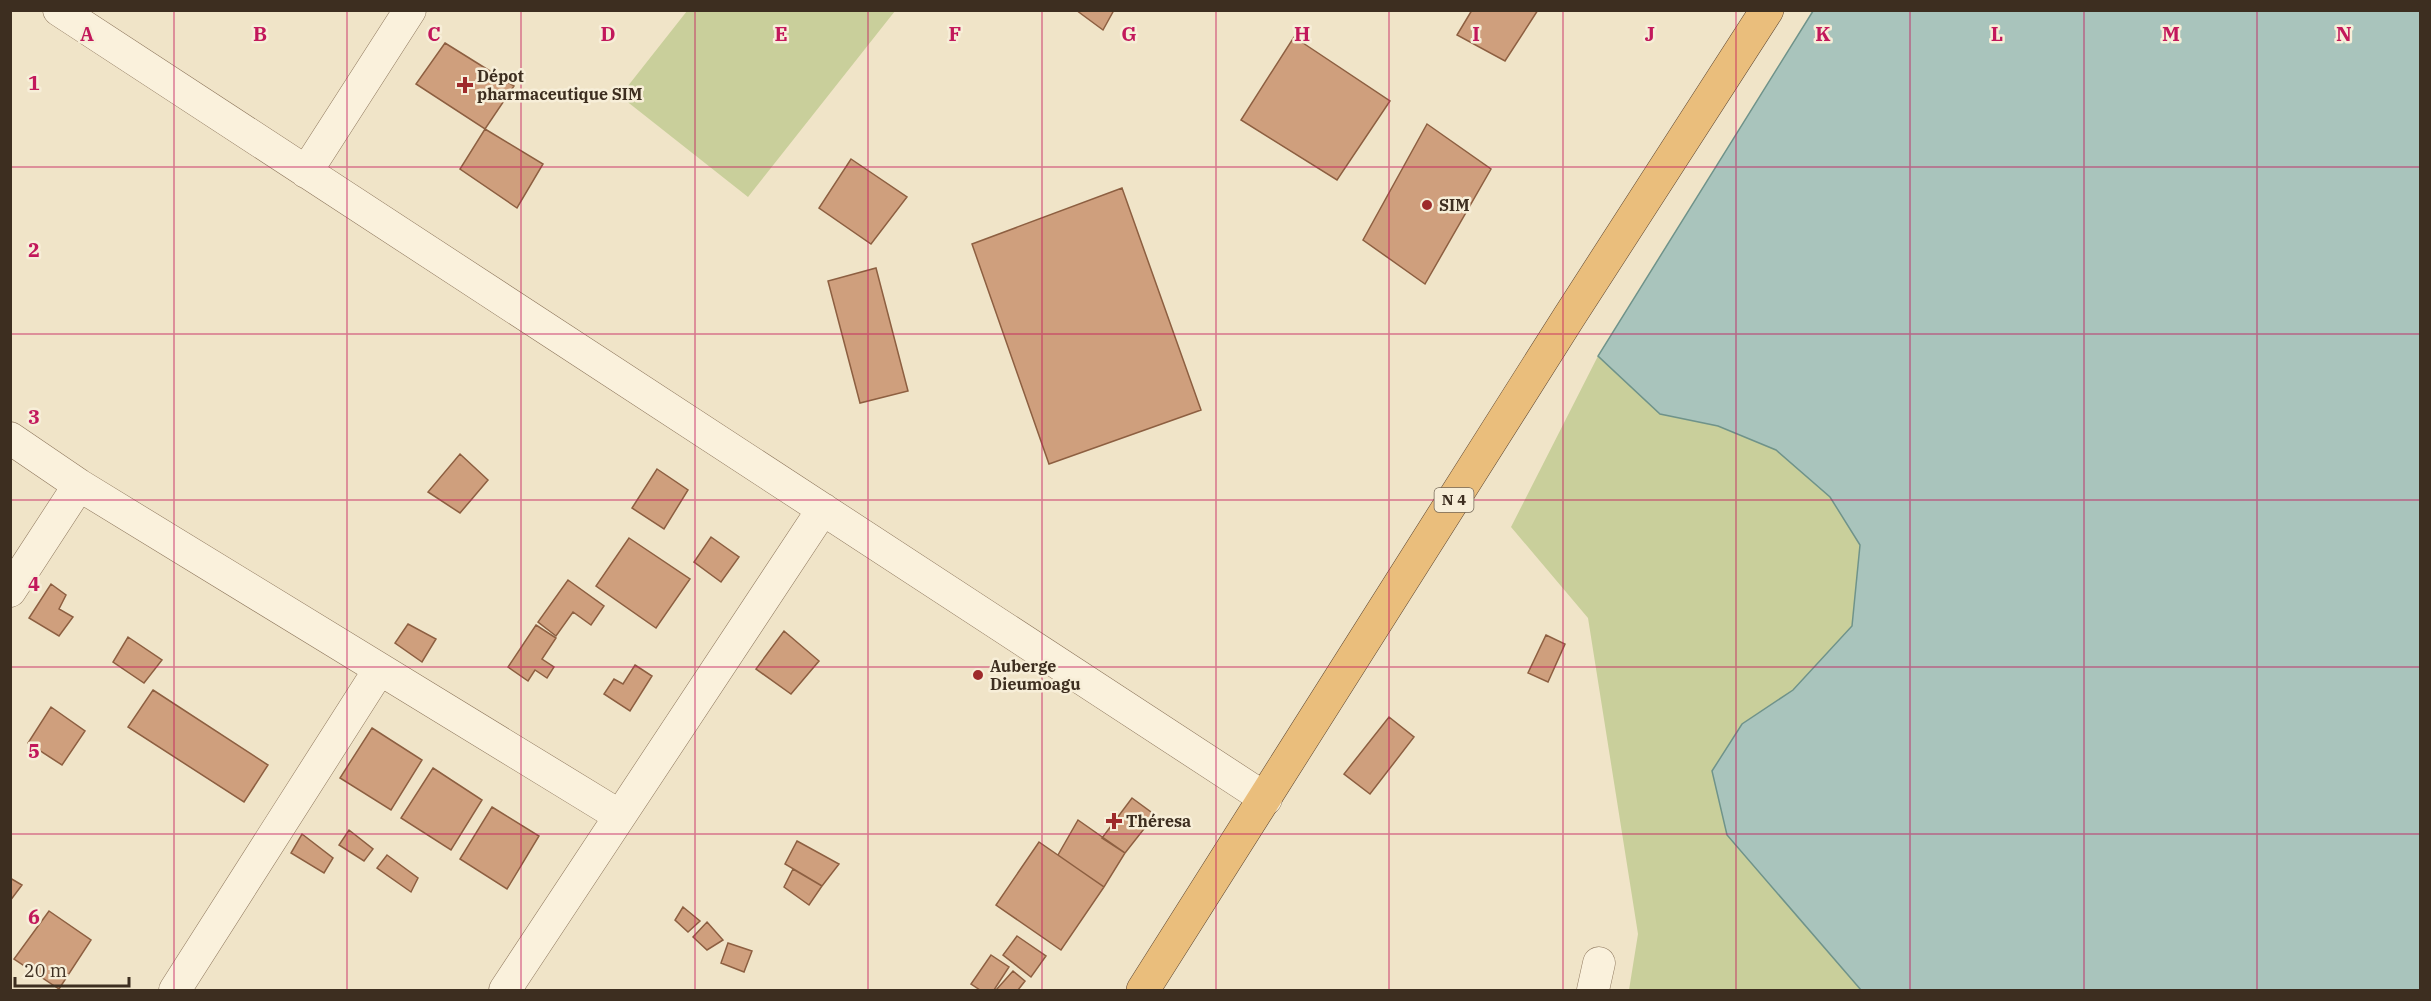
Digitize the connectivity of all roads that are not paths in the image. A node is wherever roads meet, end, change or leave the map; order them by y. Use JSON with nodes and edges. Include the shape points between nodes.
{"nodes":[{"id":1,"x":59,"y":10,"type":"edge"},
{"id":2,"x":410,"y":10,"type":"edge"},
{"id":3,"x":1767,"y":10,"type":"edge"},
{"id":4,"x":306,"y":172,"type":"junction"},
{"id":5,"x":10,"y":438,"type":"edge"},
{"id":6,"x":79,"y":485,"type":"junction"},
{"id":7,"x":823,"y":509,"type":"junction"},
{"id":8,"x":10,"y":591,"type":"edge"},
{"id":9,"x":380,"y":670,"type":"junction"},
{"id":10,"x":1266,"y":799,"type":"junction"},
{"id":11,"x":620,"y":816,"type":"junction"},
{"id":12,"x":175,"y":990,"type":"edge"},
{"id":13,"x":505,"y":990,"type":"edge"},
{"id":14,"x":1143,"y":990,"type":"edge"}],
"edges":[{"from":1,"to":4,"type":"street"},
{"from":2,"to":4,"type":"street"},
{"from":3,"to":10,"type":"highway","number":"N 4","via":[[1569,316]]},
{"from":4,"to":7,"type":"street"},
{"from":5,"to":6,"type":"street"},
{"from":6,"to":8,"type":"street"},
{"from":6,"to":9,"type":"street"},
{"from":7,"to":10,"type":"street"},
{"from":7,"to":11,"type":"street"},
{"from":9,"to":11,"type":"street"},
{"from":9,"to":12,"type":"street"},
{"from":10,"to":14,"type":"highway","number":"N 4"},
{"from":11,"to":13,"type":"street"}]}
